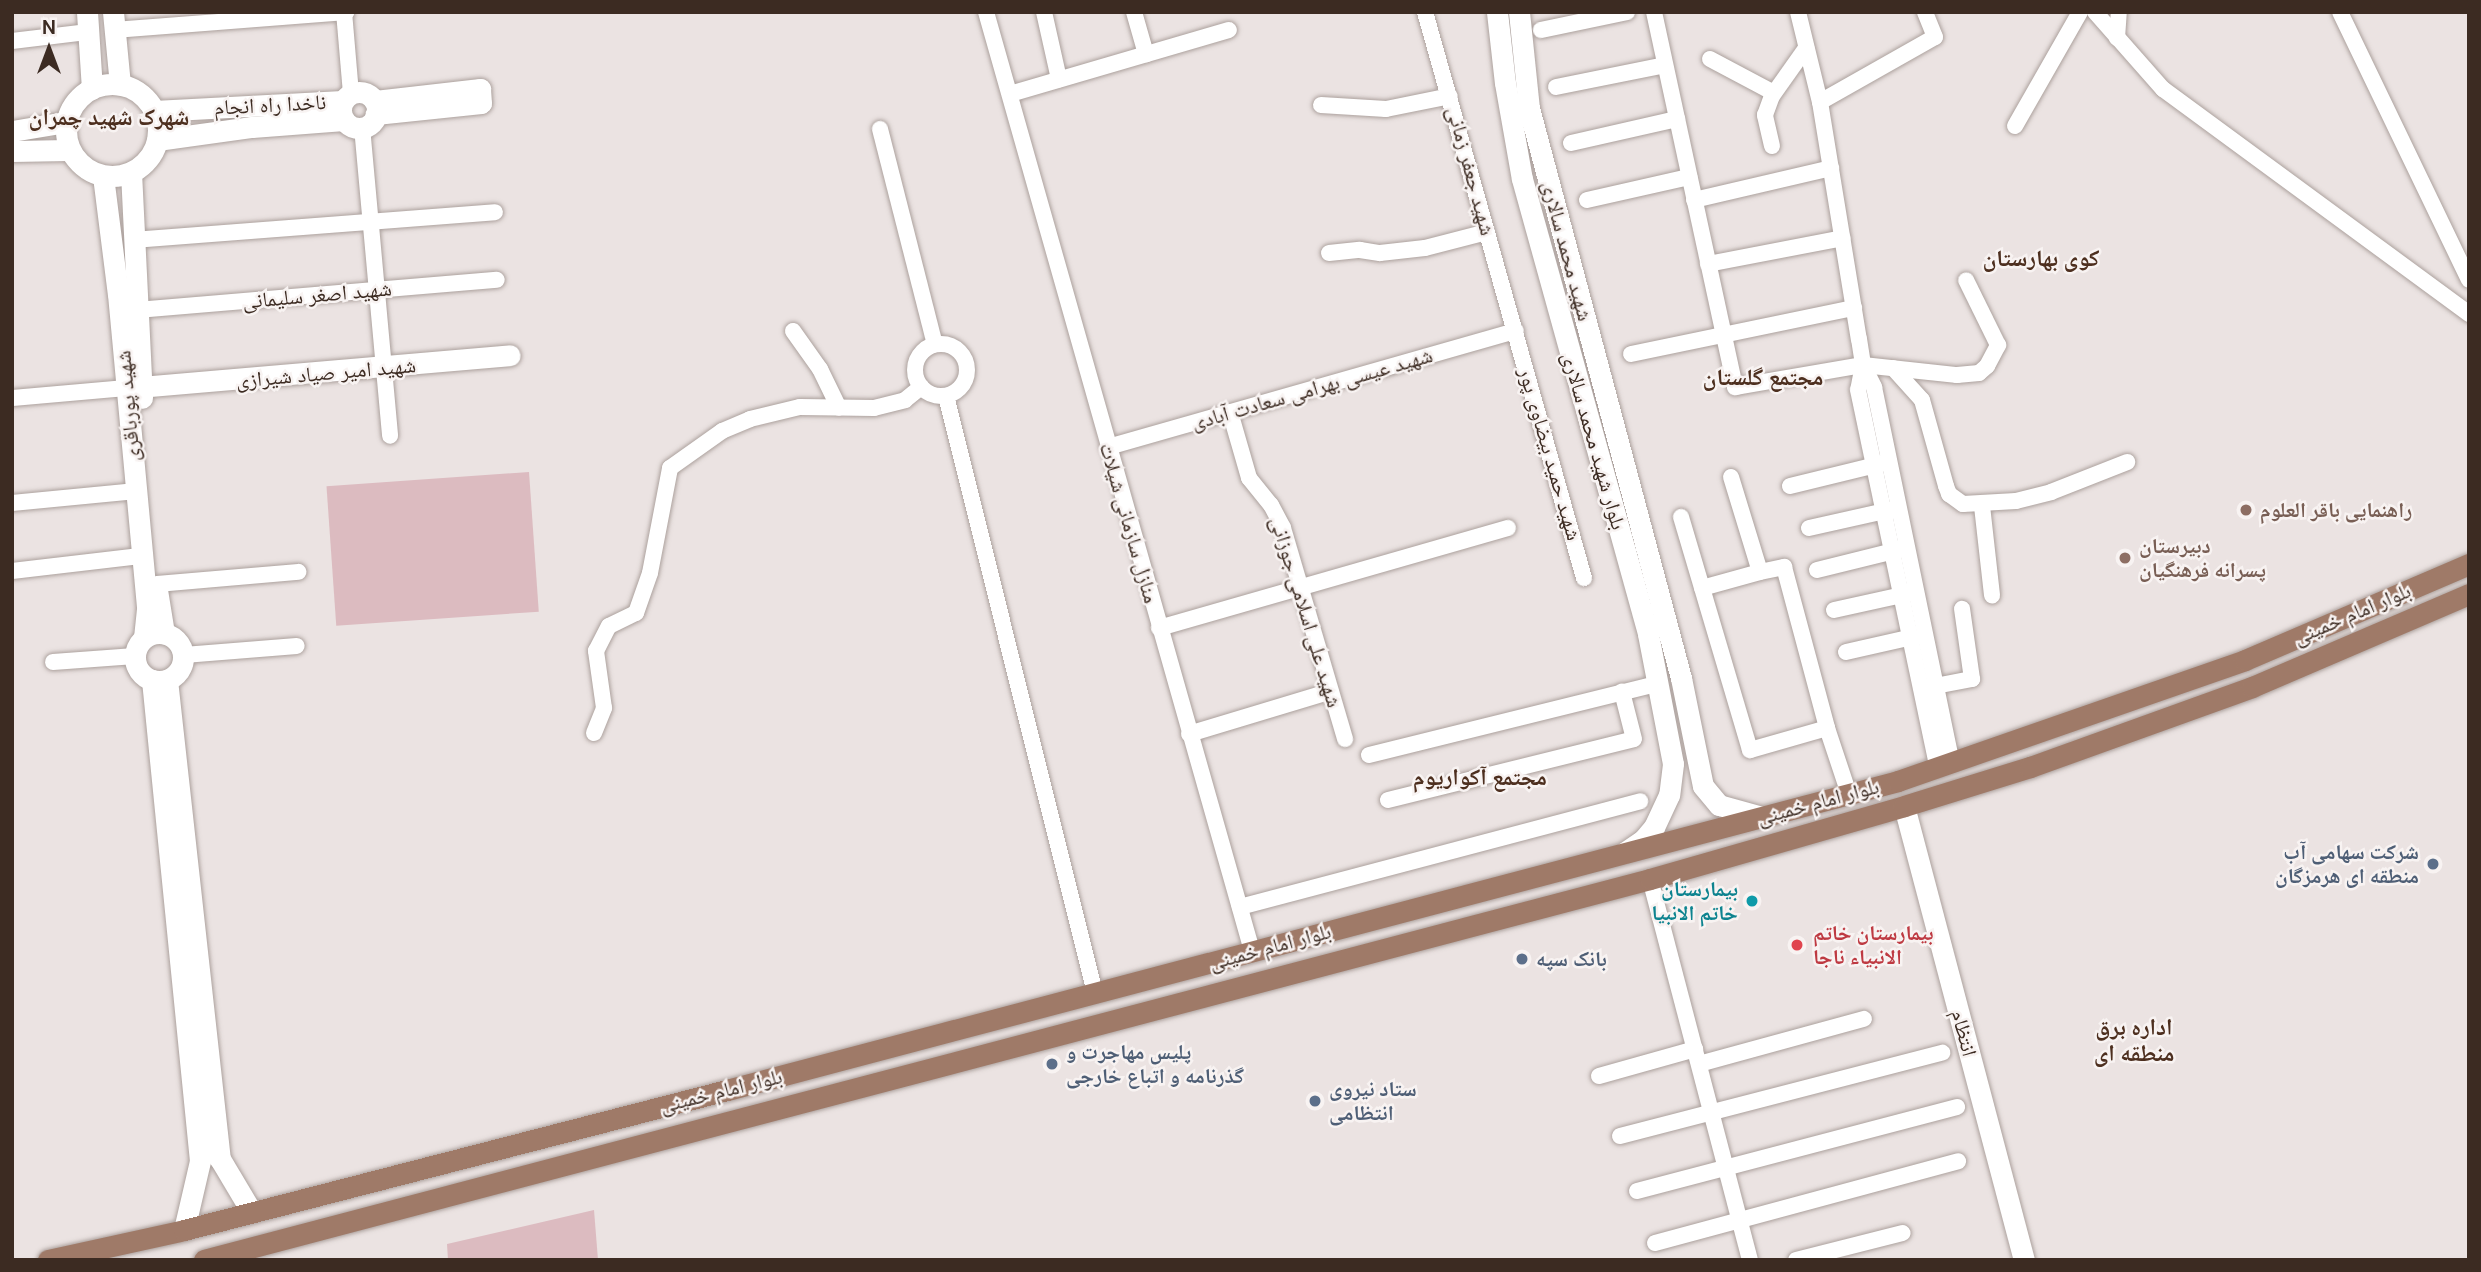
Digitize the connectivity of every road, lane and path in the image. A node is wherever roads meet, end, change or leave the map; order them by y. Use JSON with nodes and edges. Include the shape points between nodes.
{"nodes":[{"id":1,"x":345,"y":12,"type":"edge"},
{"id":2,"x":986,"y":12,"type":"edge"},
{"id":3,"x":1044,"y":12,"type":"edge"},
{"id":4,"x":1134,"y":12,"type":"edge"},
{"id":5,"x":1425,"y":12,"type":"edge"},
{"id":6,"x":1497,"y":12,"type":"edge"},
{"id":7,"x":1518,"y":12,"type":"edge"},
{"id":8,"x":1627,"y":12,"type":"edge"},
{"id":9,"x":1654,"y":12,"type":"edge"},
{"id":10,"x":1798,"y":12,"type":"edge"},
{"id":11,"x":1925,"y":12,"type":"edge"},
{"id":12,"x":2080,"y":12,"type":"edge"},
{"id":13,"x":2095,"y":12,"type":"edge"},
{"id":14,"x":2119,"y":12,"type":"edge"},
{"id":15,"x":2340,"y":12,"type":"edge"},
{"id":16,"x":113,"y":21,"type":"edge"},
{"id":17,"x":88,"y":22,"type":"edge"},
{"id":18,"x":1228,"y":30,"type":"dead end"},
{"id":19,"x":1542,"y":30,"type":"dead end"},
{"id":20,"x":2117,"y":38,"type":"junction"},
{"id":21,"x":12,"y":41,"type":"edge"},
{"id":22,"x":1806,"y":48,"type":"junction"},
{"id":23,"x":1146,"y":54,"type":"junction"},
{"id":24,"x":1710,"y":59,"type":"dead end"},
{"id":25,"x":1665,"y":65,"type":"junction"},
{"id":26,"x":1059,"y":79,"type":"junction"},
{"id":27,"x":121,"y":85,"type":"junction"},
{"id":28,"x":1556,"y":87,"type":"dead end"},
{"id":29,"x":92,"y":89,"type":"junction"},
{"id":30,"x":1774,"y":93,"type":"junction"},
{"id":31,"x":1010,"y":94,"type":"junction"},
{"id":32,"x":1450,"y":96,"type":"junction"},
{"id":33,"x":1820,"y":102,"type":"junction"},
{"id":34,"x":1321,"y":105,"type":"dead end"},
{"id":35,"x":359,"y":110,"type":"junction"},
{"id":36,"x":154,"y":111,"type":"junction"},
{"id":37,"x":252,"y":117,"type":"junction"},
{"id":38,"x":1677,"y":119,"type":"junction"},
{"id":39,"x":66,"y":122,"type":"junction"},
{"id":40,"x":2015,"y":126,"type":"dead end"},
{"id":41,"x":880,"y":129,"type":"dead end"},
{"id":42,"x":12,"y":131,"type":"edge"},
{"id":43,"x":157,"y":139,"type":"junction"},
{"id":44,"x":1571,"y":143,"type":"dead end"},
{"id":45,"x":1772,"y":146,"type":"dead end"},
{"id":46,"x":69,"y":150,"type":"junction"},
{"id":47,"x":12,"y":151,"type":"edge"},
{"id":48,"x":1831,"y":168,"type":"junction"},
{"id":49,"x":131,"y":173,"type":"junction"},
{"id":50,"x":103,"y":176,"type":"junction"},
{"id":51,"x":1689,"y":177,"type":"junction"},
{"id":52,"x":1587,"y":200,"type":"dead end"},
{"id":53,"x":1694,"y":200,"type":"junction"},
{"id":54,"x":495,"y":212,"type":"dead end"},
{"id":55,"x":370,"y":222,"type":"junction"},
{"id":56,"x":1487,"y":232,"type":"junction"},
{"id":57,"x":1843,"y":238,"type":"junction"},
{"id":58,"x":133,"y":240,"type":"junction"},
{"id":59,"x":1329,"y":253,"type":"dead end"},
{"id":60,"x":1708,"y":264,"type":"junction"},
{"id":61,"x":498,"y":280,"type":"dead end"},
{"id":62,"x":1966,"y":280,"type":"dead end"},
{"id":63,"x":2469,"y":280,"type":"edge"},
{"id":64,"x":376,"y":290,"type":"junction"},
{"id":65,"x":130,"y":298,"type":"junction"},
{"id":66,"x":1854,"y":308,"type":"junction"},
{"id":67,"x":2469,"y":314,"type":"edge"},
{"id":68,"x":793,"y":331,"type":"dead end"},
{"id":69,"x":1516,"y":331,"type":"junction"},
{"id":70,"x":1723,"y":333,"type":"junction"},
{"id":71,"x":935,"y":344,"type":"junction"},
{"id":72,"x":1631,"y":354,"type":"dead end"},
{"id":73,"x":510,"y":355,"type":"dead end"},
{"id":74,"x":1863,"y":365,"type":"junction"},
{"id":75,"x":1894,"y":368,"type":"junction"},
{"id":76,"x":384,"y":369,"type":"junction"},
{"id":77,"x":922,"y":387,"type":"junction"},
{"id":78,"x":134,"y":388,"type":"junction"},
{"id":79,"x":947,"y":396,"type":"junction"},
{"id":80,"x":12,"y":398,"type":"edge"},
{"id":81,"x":839,"y":408,"type":"junction"},
{"id":82,"x":1230,"y":412,"type":"junction"},
{"id":83,"x":390,"y":436,"type":"dead end"},
{"id":84,"x":1108,"y":446,"type":"junction"},
{"id":85,"x":2127,"y":462,"type":"dead end"},
{"id":86,"x":1882,"y":463,"type":"junction"},
{"id":87,"x":1731,"y":477,"type":"dead end"},
{"id":88,"x":1790,"y":486,"type":"dead end"},
{"id":89,"x":135,"y":491,"type":"junction"},
{"id":90,"x":12,"y":503,"type":"edge"},
{"id":91,"x":1982,"y":506,"type":"junction"},
{"id":92,"x":1892,"y":509,"type":"junction"},
{"id":93,"x":1681,"y":517,"type":"dead end"},
{"id":94,"x":1508,"y":528,"type":"dead end"},
{"id":95,"x":1809,"y":528,"type":"dead end"},
{"id":96,"x":1900,"y":550,"type":"junction"},
{"id":97,"x":140,"y":556,"type":"junction"},
{"id":98,"x":2469,"y":564,"type":"edge"},
{"id":99,"x":1817,"y":570,"type":"dead end"},
{"id":100,"x":12,"y":571,"type":"edge"},
{"id":101,"x":298,"y":572,"type":"dead end"},
{"id":102,"x":1760,"y":572,"type":"junction"},
{"id":103,"x":1584,"y":578,"type":"dead end"},
{"id":104,"x":157,"y":584,"type":"junction"},
{"id":105,"x":1301,"y":587,"type":"junction"},
{"id":106,"x":1702,"y":588,"type":"junction"},
{"id":107,"x":1910,"y":593,"type":"junction"},
{"id":108,"x":2469,"y":594,"type":"edge"},
{"id":109,"x":1992,"y":595,"type":"dead end"},
{"id":110,"x":1962,"y":609,"type":"dead end"},
{"id":111,"x":1833,"y":610,"type":"dead end"},
{"id":112,"x":1158,"y":628,"type":"junction"},
{"id":113,"x":1912,"y":637,"type":"junction"},
{"id":114,"x":148,"y":642,"type":"junction"},
{"id":115,"x":297,"y":646,"type":"dead end"},
{"id":116,"x":1846,"y":652,"type":"dead end"},
{"id":117,"x":184,"y":655,"type":"junction"},
{"id":118,"x":53,"y":662,"type":"dead end"},
{"id":119,"x":1681,"y":678,"type":"junction"},
{"id":120,"x":160,"y":680,"type":"junction"},
{"id":121,"x":1659,"y":682,"type":"junction"},
{"id":122,"x":1930,"y":687,"type":"junction"},
{"id":123,"x":1331,"y":691,"type":"junction"},
{"id":124,"x":1622,"y":692,"type":"junction"},
{"id":125,"x":1827,"y":728,"type":"junction"},
{"id":126,"x":594,"y":733,"type":"dead end"},
{"id":127,"x":1189,"y":734,"type":"junction"},
{"id":128,"x":1345,"y":739,"type":"dead end"},
{"id":129,"x":1369,"y":755,"type":"dead end"},
{"id":130,"x":1945,"y":766,"type":"junction"},
{"id":131,"x":1849,"y":794,"type":"junction"},
{"id":132,"x":1388,"y":800,"type":"dead end"},
{"id":133,"x":1640,"y":801,"type":"dead end"},
{"id":134,"x":1904,"y":806,"type":"junction"},
{"id":135,"x":1762,"y":817,"type":"junction"},
{"id":136,"x":1624,"y":853,"type":"junction"},
{"id":137,"x":1650,"y":879,"type":"junction"},
{"id":138,"x":1240,"y":906,"type":"junction"},
{"id":139,"x":1252,"y":951,"type":"junction"},
{"id":140,"x":1095,"y":993,"type":"junction"},
{"id":141,"x":1864,"y":1019,"type":"dead end"},
{"id":142,"x":1942,"y":1053,"type":"dead end"},
{"id":143,"x":1697,"y":1056,"type":"junction"},
{"id":144,"x":1599,"y":1076,"type":"dead end"},
{"id":145,"x":202,"y":1087,"type":"junction"},
{"id":146,"x":727,"y":1090,"type":"junction"},
{"id":147,"x":1957,"y":1107,"type":"dead end"},
{"id":148,"x":1712,"y":1114,"type":"junction"},
{"id":149,"x":737,"y":1119,"type":"junction"},
{"id":150,"x":1620,"y":1136,"type":"dead end"},
{"id":151,"x":1958,"y":1161,"type":"dead end"},
{"id":152,"x":1726,"y":1168,"type":"junction"},
{"id":153,"x":1637,"y":1191,"type":"dead end"},
{"id":154,"x":251,"y":1212,"type":"junction"},
{"id":155,"x":1740,"y":1222,"type":"junction"},
{"id":156,"x":184,"y":1230,"type":"junction"},
{"id":157,"x":1903,"y":1233,"type":"dead end"},
{"id":158,"x":1655,"y":1243,"type":"dead end"},
{"id":159,"x":231,"y":1256,"type":"edge"},
{"id":160,"x":48,"y":1260,"type":"edge"},
{"id":161,"x":204,"y":1260,"type":"edge"},
{"id":162,"x":1750,"y":1260,"type":"edge"},
{"id":163,"x":1796,"y":1260,"type":"edge"},
{"id":164,"x":2024,"y":1260,"type":"edge"}],
"edges":[{"from":1,"to":16,"type":"street"},
{"from":1,"to":35,"type":"street"},
{"from":2,"to":31,"type":"street","name":"منازل سازمانی شیلات"},
{"from":3,"to":26,"type":"street"},
{"from":4,"to":23,"type":"street"},
{"from":5,"to":32,"type":"street","name":"شهید جعفر زمانی"},
{"from":6,"to":121,"type":"street","name":"بلوار شهید محمد سالاری","via":[[1522,179]]},
{"from":7,"to":119,"type":"street","name":"شهید محمد سالاری","via":[[1529,108]]},
{"from":8,"to":19,"type":"street"},
{"from":9,"to":25,"type":"street"},
{"from":10,"to":22,"type":"street"},
{"from":11,"to":33,"type":"street","via":[[1935,37]]},
{"from":12,"to":40,"type":"street"},
{"from":13,"to":20,"type":"street"},
{"from":14,"to":20,"type":"street"},
{"from":15,"to":63,"type":"street"},
{"from":16,"to":27,"type":"street"},
{"from":17,"to":21,"type":"street"},
{"from":17,"to":29,"type":"street"},
{"from":18,"to":23,"type":"street"},
{"from":20,"to":67,"type":"street","via":[[2162,89]]},
{"from":22,"to":30,"type":"street"},
{"from":22,"to":33,"type":"street"},
{"from":23,"to":26,"type":"street"},
{"from":24,"to":30,"type":"street"},
{"from":25,"to":28,"type":"street"},
{"from":25,"to":38,"type":"street"},
{"from":26,"to":31,"type":"street"},
{"from":27,"to":29,"type":"street"},
{"from":27,"to":36,"type":"street","via":[[134,90]]},
{"from":29,"to":39,"type":"street","via":[[80,97]]},
{"from":30,"to":45,"type":"street","via":[[1765,115]]},
{"from":31,"to":84,"type":"street","name":"منازل سازمانی شیلات"},
{"from":32,"to":34,"type":"street","via":[[1386,109]]},
{"from":32,"to":56,"type":"street","name":"شهید جعفر زمانی"},
{"from":33,"to":48,"type":"street"},
{"from":35,"to":37,"type":"street","name":"ناخدا راه انجام"},
{"from":35,"to":55,"type":"street"},
{"from":36,"to":37,"type":"street","name":"ناخدا راه انجام"},
{"from":36,"to":43,"type":"street"},
{"from":37,"to":43,"type":"street","name":"ناخدا راه انجام"},
{"from":38,"to":44,"type":"street"},
{"from":38,"to":51,"type":"street"},
{"from":39,"to":42,"type":"street"},
{"from":39,"to":46,"type":"street"},
{"from":41,"to":71,"type":"street"},
{"from":43,"to":49,"type":"street","via":[[148,159]]},
{"from":46,"to":47,"type":"street"},
{"from":46,"to":50,"type":"street","via":[[77,162]]},
{"from":48,"to":53,"type":"street"},
{"from":48,"to":57,"type":"street"},
{"from":49,"to":50,"type":"street"},
{"from":49,"to":58,"type":"street","name":"شهید پورباقری"},
{"from":50,"to":65,"type":"street","name":"شهید پورباقری"},
{"from":51,"to":52,"type":"street"},
{"from":51,"to":53,"type":"street"},
{"from":53,"to":60,"type":"street"},
{"from":54,"to":55,"type":"street"},
{"from":55,"to":58,"type":"street"},
{"from":55,"to":64,"type":"street"},
{"from":56,"to":59,"type":"street","via":[[1425,248]]},
{"from":56,"to":69,"type":"street","name":"شهید جعفر زمانی"},
{"from":57,"to":60,"type":"street"},
{"from":57,"to":66,"type":"street"},
{"from":58,"to":65,"type":"street","name":"شهید پورباقری"},
{"from":60,"to":70,"type":"street"},
{"from":61,"to":64,"type":"street","name":"شهید اصغر سلیمانی"},
{"from":62,"to":75,"type":"street","via":[[1998,345],[1987,366],[1979,373],[1957,375]]},
{"from":64,"to":65,"type":"street","name":"شهید اصغر سلیمانی"},
{"from":64,"to":76,"type":"street"},
{"from":65,"to":78,"type":"street","name":"شهید پورباقری"},
{"from":66,"to":70,"type":"street"},
{"from":66,"to":74,"type":"street"},
{"from":68,"to":81,"type":"street","via":[[820,369]]},
{"from":69,"to":82,"type":"street","name":"شهید عیسی بهرامی سعادت آبادی"},
{"from":69,"to":103,"type":"street","name":"شهید حمید بیضاوی پور"},
{"from":70,"to":72,"type":"street"},
{"from":70,"to":74,"type":"street","via":[[1735,387]]},
{"from":71,"to":77,"type":"street","via":[[916,362]]},
{"from":71,"to":79,"type":"street","via":[[952,345],[967,364],[961,388]]},
{"from":73,"to":76,"type":"street","name":"شهید امیر صیاد شیرازی"},
{"from":74,"to":75,"type":"street"},
{"from":74,"to":86,"type":"street","via":[[1874,387]]},
{"from":75,"to":91,"type":"street","via":[[1922,400],[1950,495],[1963,505]]},
{"from":76,"to":78,"type":"street","name":"شهید امیر صیاد شیرازی"},
{"from":76,"to":83,"type":"street"},
{"from":77,"to":79,"type":"street"},
{"from":77,"to":81,"type":"street","via":[[905,400],[874,408]]},
{"from":78,"to":80,"type":"street"},
{"from":78,"to":89,"type":"street","name":"شهید پورباقری"},
{"from":78,"to":104,"type":"street","name":"شهید پورباقری"},
{"from":79,"to":140,"type":"street"},
{"from":81,"to":126,"type":"street","via":[[800,407],[750,419],[722,431],[670,468],[650,573],[636,613],[609,626],[596,651],[604,708]]},
{"from":82,"to":84,"type":"street","name":"شهید عیسی بهرامی سعادت آبادی"},
{"from":82,"to":105,"type":"street","name":"شهید علی اسلامی جوزانی","via":[[1245,470],[1278,515]]},
{"from":84,"to":112,"type":"street","name":"منازل سازمانی شیلات"},
{"from":85,"to":91,"type":"street","via":[[2051,492]]},
{"from":86,"to":88,"type":"street"},
{"from":86,"to":92,"type":"street"},
{"from":87,"to":102,"type":"street"},
{"from":89,"to":90,"type":"street"},
{"from":89,"to":97,"type":"street","name":"شهید پورباقری"},
{"from":91,"to":109,"type":"street"},
{"from":92,"to":95,"type":"street"},
{"from":92,"to":96,"type":"street"},
{"from":93,"to":106,"type":"street"},
{"from":94,"to":105,"type":"street"},
{"from":96,"to":99,"type":"street"},
{"from":96,"to":107,"type":"street"},
{"from":97,"to":100,"type":"street"},
{"from":97,"to":114,"type":"street","name":"شهید پورباقری"},
{"from":98,"to":130,"type":"main road","name":"بلوار امام خمینی","via":[[2245,660]]},
{"from":101,"to":104,"type":"street"},
{"from":102,"to":106,"type":"street"},
{"from":102,"to":125,"type":"street","via":[[1784,567]]},
{"from":104,"to":114,"type":"street","name":"شهید پورباقری"},
{"from":105,"to":112,"type":"street"},
{"from":105,"to":123,"type":"street","name":"شهید علی اسلامی جوزانی"},
{"from":106,"to":125,"type":"street","via":[[1750,750]]},
{"from":107,"to":111,"type":"street"},
{"from":107,"to":113,"type":"street"},
{"from":107,"to":122,"type":"street"},
{"from":108,"to":134,"type":"main road","name":"بلوار امام خمینی","via":[[2252,687],[2030,767]]},
{"from":110,"to":122,"type":"street","via":[[1972,679]]},
{"from":112,"to":127,"type":"street","name":"منازل سازمانی شیلات"},
{"from":113,"to":116,"type":"street"},
{"from":113,"to":122,"type":"street"},
{"from":114,"to":117,"type":"street","via":[[181,645]]},
{"from":114,"to":118,"type":"street"},
{"from":114,"to":120,"type":"street","via":[[137,666]]},
{"from":115,"to":117,"type":"street"},
{"from":117,"to":120,"type":"street","via":[[182,666]]},
{"from":119,"to":121,"type":"street"},
{"from":119,"to":135,"type":"street","name":"شهید محمد سالاری","via":[[1703,786],[1719,805]]},
{"from":120,"to":145,"type":"street"},
{"from":121,"to":124,"type":"street"},
{"from":121,"to":136,"type":"street","name":"بلوار شهید محمد سالاری","via":[[1673,764],[1669,795],[1654,827]]},
{"from":122,"to":130,"type":"street"},
{"from":123,"to":127,"type":"street"},
{"from":123,"to":128,"type":"street","name":"شهید علی اسلامی جوزانی"},
{"from":124,"to":129,"type":"street"},
{"from":124,"to":132,"type":"street","via":[[1634,739]]},
{"from":125,"to":131,"type":"street"},
{"from":127,"to":138,"type":"street","name":"منازل سازمانی شیلات"},
{"from":130,"to":131,"type":"main road","name":"بلوار امام خمینی"},
{"from":131,"to":135,"type":"main road","name":"بلوار امام خمینی"},
{"from":133,"to":138,"type":"street"},
{"from":134,"to":137,"type":"main road","name":"بلوار امام خمینی"},
{"from":134,"to":164,"type":"street","name":"انتظام"},
{"from":135,"to":136,"type":"main road","name":"بلوار امام خمینی"},
{"from":136,"to":139,"type":"main road","name":"بلوار امام خمینی"},
{"from":137,"to":143,"type":"street"},
{"from":137,"to":149,"type":"main road","name":"بلوار امام خمینی"},
{"from":138,"to":139,"type":"street","name":"منازل سازمانی شیلات"},
{"from":139,"to":140,"type":"main road","name":"بلوار امام خمینی"},
{"from":140,"to":146,"type":"main road","name":"بلوار امام خمینی"},
{"from":141,"to":143,"type":"street"},
{"from":142,"to":148,"type":"street"},
{"from":143,"to":144,"type":"street"},
{"from":143,"to":148,"type":"street"},
{"from":145,"to":154,"type":"street","via":[[220,1159]]},
{"from":145,"to":156,"type":"street","via":[[200,1161]]},
{"from":146,"to":149,"type":"main road"},
{"from":146,"to":154,"type":"main road","name":"بلوار امام خمینی"},
{"from":147,"to":152,"type":"street"},
{"from":148,"to":150,"type":"street"},
{"from":148,"to":152,"type":"street"},
{"from":149,"to":159,"type":"main road","name":"بلوار امام خمینی"},
{"from":151,"to":155,"type":"street"},
{"from":152,"to":153,"type":"street"},
{"from":152,"to":155,"type":"street"},
{"from":154,"to":156,"type":"main road","name":"بلوار امام خمینی"},
{"from":155,"to":158,"type":"street"},
{"from":155,"to":162,"type":"street"},
{"from":156,"to":160,"type":"main road","name":"بلوار امام خمینی"},
{"from":157,"to":163,"type":"street"},
{"from":159,"to":161,"type":"main road","name":"بلوار امام خمینی"}]}
